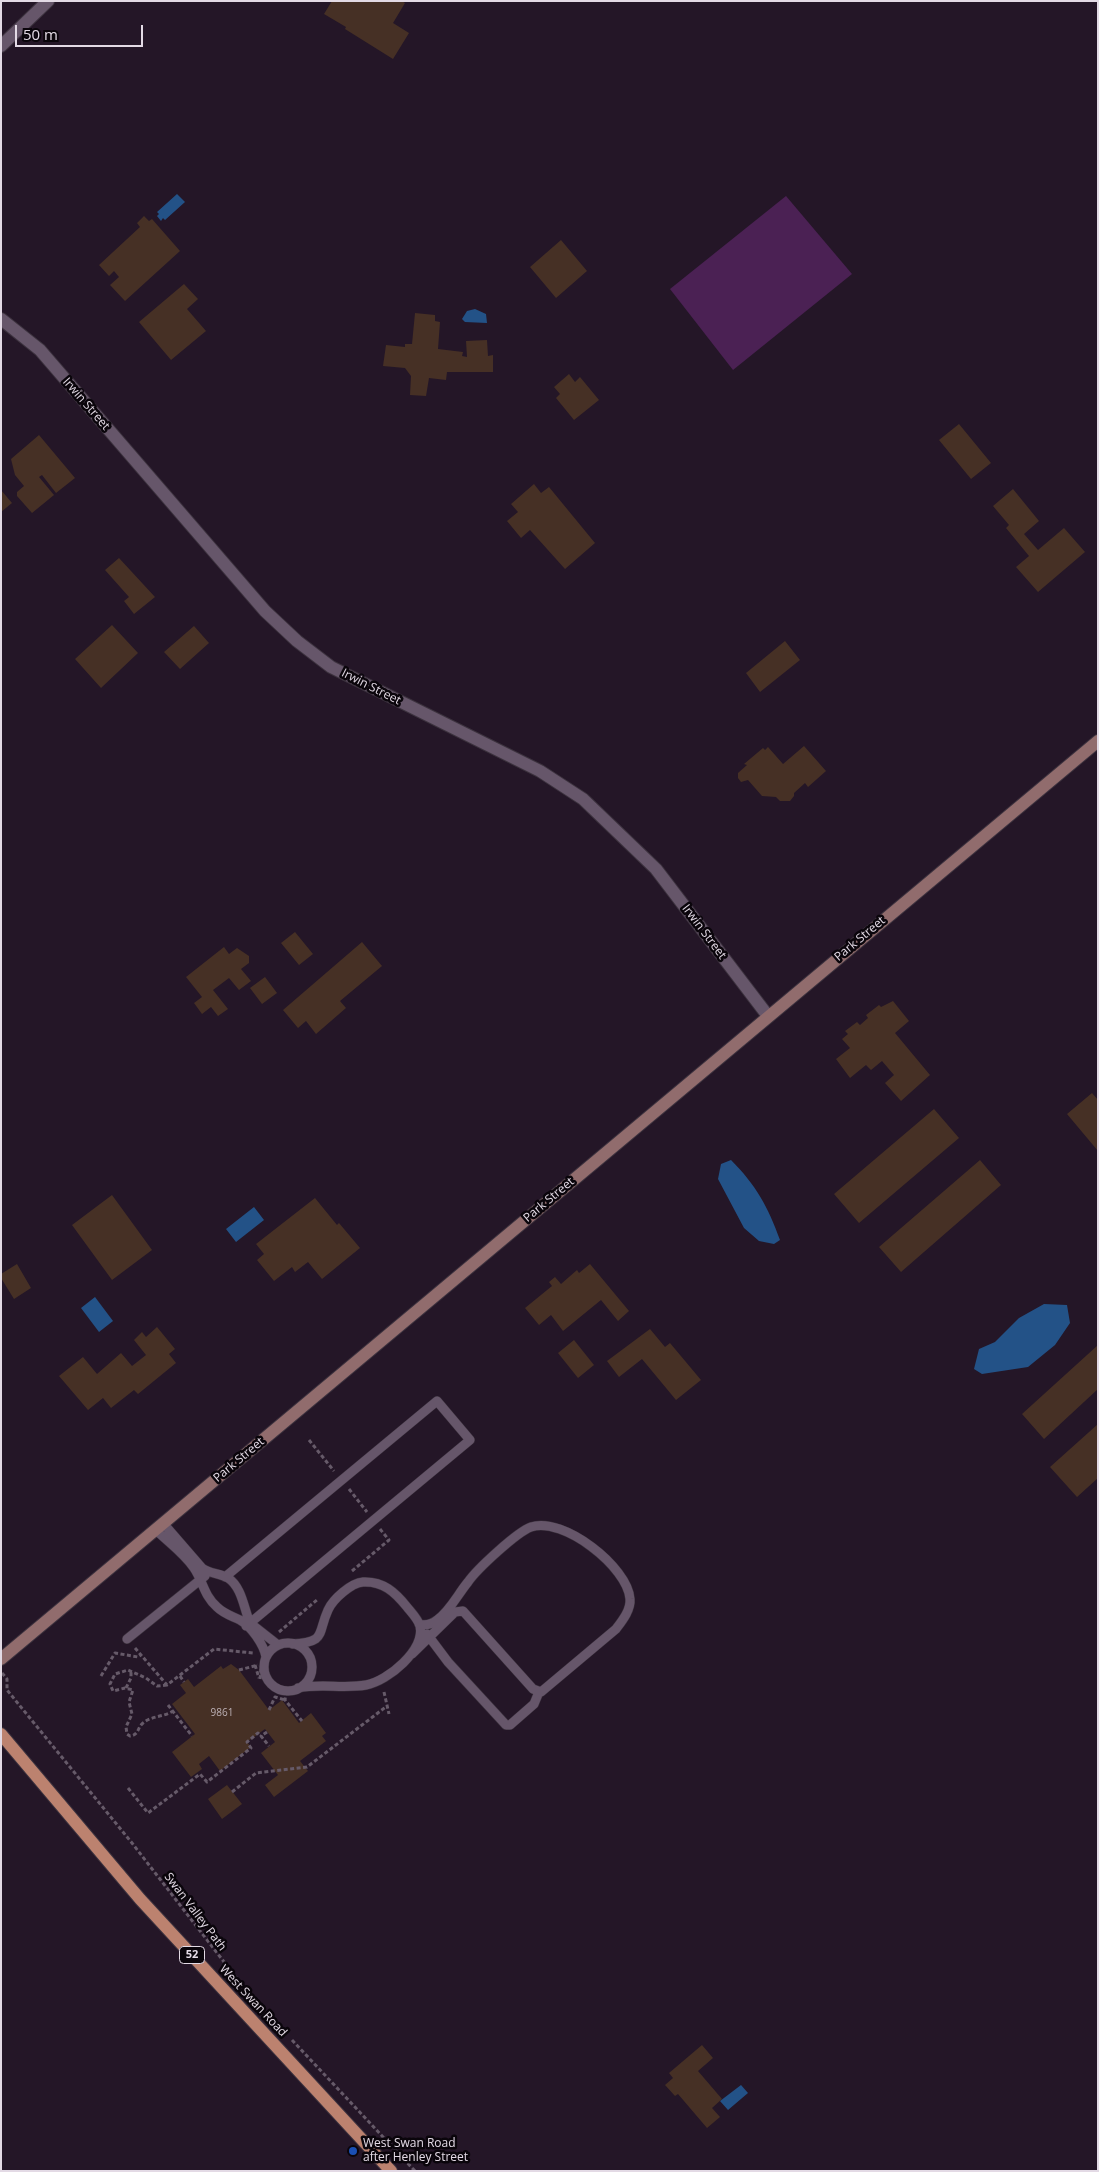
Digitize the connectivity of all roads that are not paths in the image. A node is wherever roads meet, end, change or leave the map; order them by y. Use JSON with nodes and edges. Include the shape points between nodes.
{"nodes":[{"id":1,"x":48,"y":1,"type":"edge"},
{"id":2,"x":1,"y":46,"type":"edge"},
{"id":3,"x":1,"y":319,"type":"edge"},
{"id":4,"x":1098,"y":741,"type":"edge"},
{"id":5,"x":768,"y":1016,"type":"junction"},
{"id":6,"x":159,"y":1527,"type":"junction"},
{"id":7,"x":209,"y":1572,"type":"junction"},
{"id":8,"x":225,"y":1577,"type":"junction"},
{"id":9,"x":200,"y":1579,"type":"junction"},
{"id":10,"x":248,"y":1624,"type":"junction"},
{"id":11,"x":420,"y":1624,"type":"junction"},
{"id":12,"x":430,"y":1638,"type":"junction"},
{"id":13,"x":127,"y":1639,"type":"dead end"},
{"id":14,"x":292,"y":1644,"type":"junction"},
{"id":15,"x":278,"y":1645,"type":"junction"},
{"id":16,"x":412,"y":1654,"type":"junction"},
{"id":17,"x":1,"y":1659,"type":"edge"},
{"id":18,"x":262,"y":1662,"type":"junction"},
{"id":19,"x":298,"y":1688,"type":"junction"},
{"id":20,"x":539,"y":1692,"type":"junction"},
{"id":21,"x":1,"y":1734,"type":"edge"},
{"id":22,"x":391,"y":2171,"type":"edge"}],
"edges":[{"from":1,"to":2,"type":"street"},
{"from":3,"to":5,"type":"street","name":"Irwin Street","via":[[40,350],[265,611],[297,641],[331,667],[540,771],[583,798],[656,869]]},
{"from":4,"to":5,"type":"street","name":"Park Street"},
{"from":5,"to":6,"type":"street","name":"Park Street"},
{"from":6,"to":7,"type":"lane"},
{"from":6,"to":9,"type":"lane"},
{"from":6,"to":17,"type":"street","name":"Park Street"},
{"from":7,"to":8,"type":"lane"},
{"from":7,"to":9,"type":"lane"},
{"from":8,"to":10,"type":"lane","via":[[238,1589]]},
{"from":8,"to":10,"type":"lane","via":[[437,1401],[470,1440]]},
{"from":9,"to":10,"type":"lane","via":[[204,1592],[217,1608]]},
{"from":9,"to":13,"type":"lane"},
{"from":10,"to":15,"type":"lane"},
{"from":10,"to":18,"type":"lane","via":[[265,1648]]},
{"from":11,"to":12,"type":"lane"},
{"from":11,"to":14,"type":"lane","via":[[396,1593],[373,1582],[360,1583],[331,1605],[323,1631],[317,1639]]},
{"from":11,"to":16,"type":"lane","via":[[420,1637]]},
{"from":11,"to":20,"type":"lane","via":[[431,1624],[440,1618],[469,1580],[529,1528],[543,1524],[571,1533],[598,1553],[623,1578],[628,1588],[629,1607],[616,1629],[546,1690]]},
{"from":12,"to":16,"type":"lane"},
{"from":12,"to":20,"type":"lane","via":[[455,1612],[463,1611]]},
{"from":12,"to":20,"type":"lane","via":[[506,1726],[530,1709]]},
{"from":14,"to":15,"type":"lane"},
{"from":14,"to":19,"type":"lane","via":[[302,1647],[311,1661],[309,1677]]},
{"from":15,"to":18,"type":"lane"},
{"from":16,"to":19,"type":"lane","via":[[378,1682],[364,1686]]},
{"from":18,"to":19,"type":"lane","via":[[268,1681],[286,1695]]},
{"from":21,"to":22,"type":"main road","name":"West Swan Road","number":"52","via":[[140,1899]]}]}
